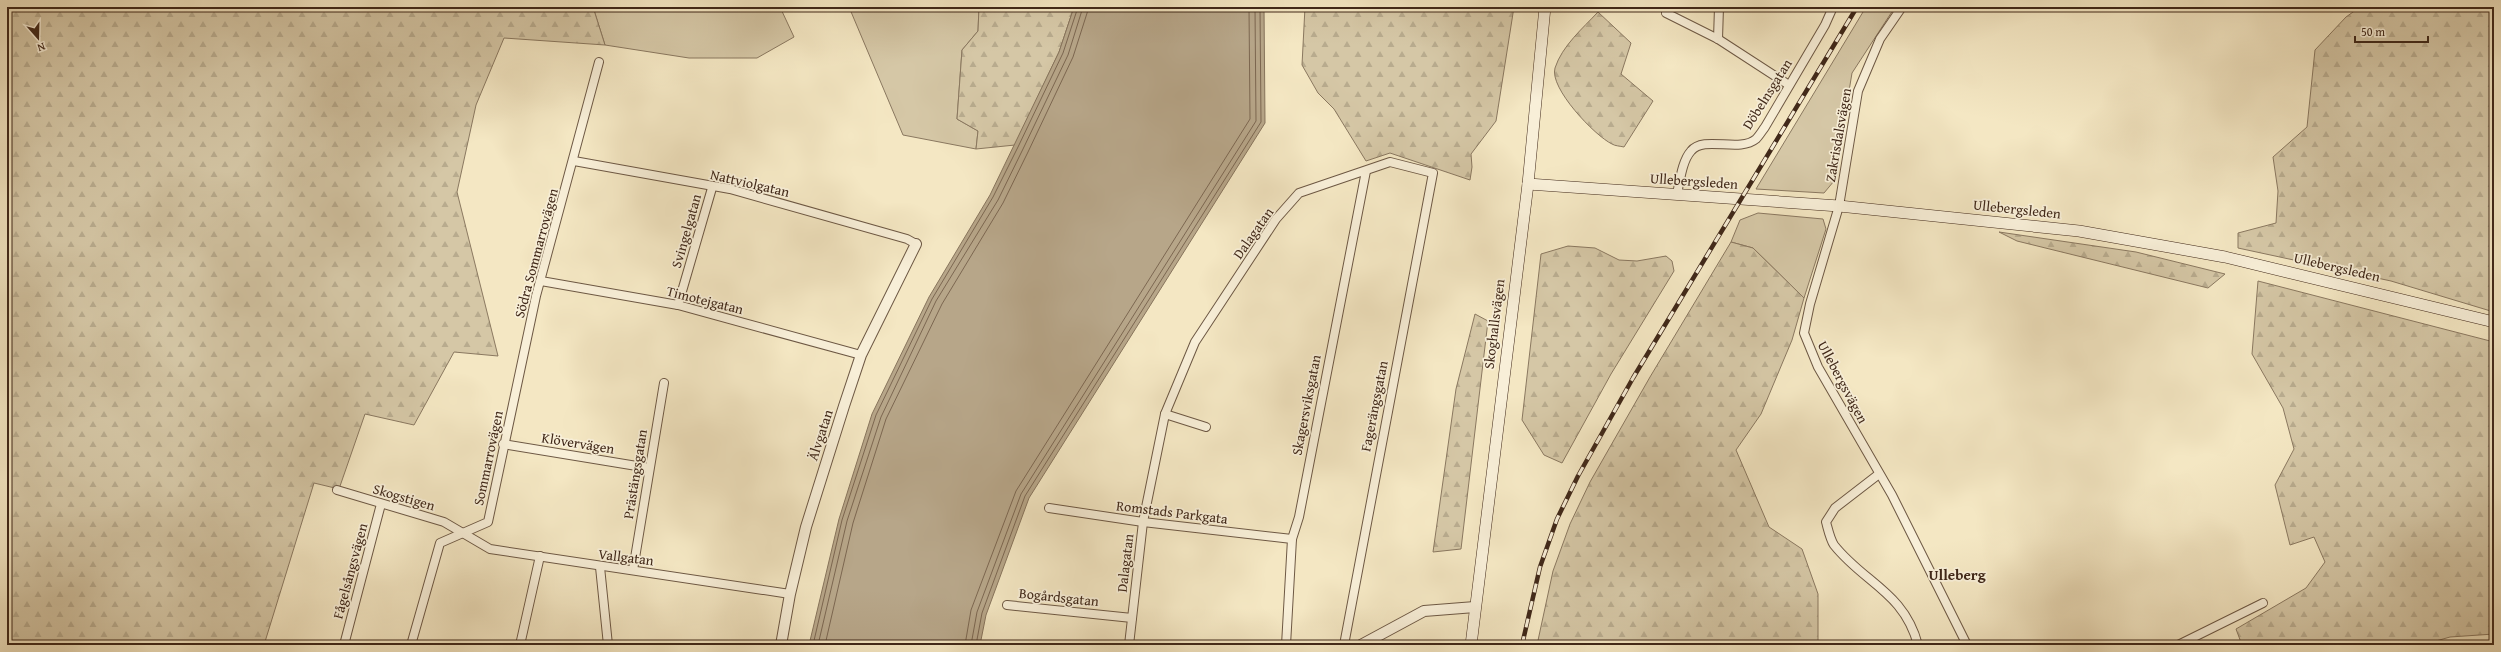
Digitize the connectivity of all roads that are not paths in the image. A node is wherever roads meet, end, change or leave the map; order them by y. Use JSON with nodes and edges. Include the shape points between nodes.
{"nodes":[{"id":1,"x":1545,"y":7,"type":"edge"},
{"id":2,"x":1719,"y":7,"type":"edge"},
{"id":3,"x":1833,"y":7,"type":"edge"},
{"id":4,"x":1902,"y":7,"type":"edge"},
{"id":5,"x":1666,"y":13,"type":"dead end"},
{"id":6,"x":1718,"y":39,"type":"junction"},
{"id":7,"x":599,"y":62,"type":"dead end"},
{"id":8,"x":1789,"y":85,"type":"junction"},
{"id":9,"x":574,"y":161,"type":"junction"},
{"id":10,"x":1366,"y":171,"type":"junction"},
{"id":11,"x":1433,"y":173,"type":"joint"},
{"id":12,"x":1528,"y":184,"type":"junction"},
{"id":13,"x":712,"y":188,"type":"junction"},
{"id":14,"x":1677,"y":194,"type":"junction"},
{"id":15,"x":1839,"y":206,"type":"junction"},
{"id":16,"x":916,"y":244,"type":"joint"},
{"id":17,"x":541,"y":281,"type":"junction"},
{"id":18,"x":678,"y":305,"type":"junction"},
{"id":19,"x":2494,"y":322,"type":"edge"},
{"id":20,"x":861,"y":356,"type":"junction"},
{"id":21,"x":521,"y":362,"type":"joint"},
{"id":22,"x":664,"y":383,"type":"dead end"},
{"id":23,"x":1165,"y":414,"type":"junction"},
{"id":24,"x":1206,"y":427,"type":"dead end"},
{"id":25,"x":503,"y":444,"type":"junction"},
{"id":26,"x":649,"y":468,"type":"junction"},
{"id":27,"x":1879,"y":474,"type":"junction"},
{"id":28,"x":337,"y":490,"type":"dead end"},
{"id":29,"x":381,"y":504,"type":"junction"},
{"id":30,"x":1049,"y":508,"type":"dead end"},
{"id":31,"x":1143,"y":522,"type":"junction"},
{"id":32,"x":462,"y":534,"type":"junction"},
{"id":33,"x":1292,"y":539,"type":"junction"},
{"id":34,"x":540,"y":556,"type":"junction"},
{"id":35,"x":600,"y":567,"type":"junction"},
{"id":36,"x":633,"y":570,"type":"junction"},
{"id":37,"x":790,"y":594,"type":"junction"},
{"id":38,"x":2264,"y":603,"type":"dead end"},
{"id":39,"x":1008,"y":604,"type":"dead end"},
{"id":40,"x":1475,"y":607,"type":"junction"},
{"id":41,"x":1132,"y":618,"type":"junction"},
{"id":42,"x":344,"y":645,"type":"edge"},
{"id":43,"x":411,"y":645,"type":"edge"},
{"id":44,"x":520,"y":645,"type":"edge"},
{"id":45,"x":608,"y":645,"type":"edge"},
{"id":46,"x":780,"y":645,"type":"edge"},
{"id":47,"x":1129,"y":645,"type":"edge"},
{"id":48,"x":1286,"y":645,"type":"edge"},
{"id":49,"x":1344,"y":645,"type":"edge"},
{"id":50,"x":1361,"y":645,"type":"edge"},
{"id":51,"x":1471,"y":645,"type":"edge"},
{"id":52,"x":1918,"y":645,"type":"edge"},
{"id":53,"x":1967,"y":645,"type":"edge"},
{"id":54,"x":2178,"y":645,"type":"edge"}],
"edges":[{"from":1,"to":12,"type":"main road","name":"Skoghallsvägen"},
{"from":2,"to":6,"type":"street"},
{"from":3,"to":8,"type":"street","name":"Döbelnsgatan"},
{"from":4,"to":15,"type":"street","name":"Zakrisdalsvägen","via":[[1880,39],[1858,91]]},
{"from":5,"to":6,"type":"street"},
{"from":6,"to":8,"type":"street"},
{"from":7,"to":9,"type":"street","name":"Södra Sommarrovägen"},
{"from":8,"to":14,"type":"street","name":"Döbelnsgatan","via":[[1755,140],[1737,145],[1703,144],[1691,150]]},
{"from":9,"to":13,"type":"street","name":"Nattviolgatan"},
{"from":9,"to":17,"type":"street","name":"Södra Sommarrovägen"},
{"from":10,"to":11,"type":"street","name":"Dalagatan","via":[[1390,162]]},
{"from":10,"to":23,"type":"street","name":"Dalagatan","via":[[1300,193],[1276,219],[1195,342]]},
{"from":10,"to":33,"type":"street","name":"Skagersviksgatan","via":[[1299,517]]},
{"from":11,"to":49,"type":"street","name":"Fagerängsgatan"},
{"from":12,"to":14,"type":"main road","name":"Ullebergsleden"},
{"from":12,"to":40,"type":"main road","name":"Skoghallsvägen"},
{"from":13,"to":16,"type":"street","name":"Nattviolgatan","via":[[730,189]]},
{"from":13,"to":18,"type":"street","name":"Svingelgatan"},
{"from":14,"to":15,"type":"main road","name":"Ullebergsleden"},
{"from":15,"to":19,"type":"main road","name":"Ullebergsleden","via":[[2079,231],[2218,255],[2338,282]]},
{"from":15,"to":27,"type":"street","name":"Ullebergsvägen","via":[[1804,333],[1818,367]]},
{"from":16,"to":20,"type":"street","name":"Älvgatan"},
{"from":17,"to":18,"type":"street","name":"Timotejgatan"},
{"from":17,"to":21,"type":"street","name":"Södra Sommarrovägen"},
{"from":18,"to":20,"type":"street","name":"Timotejgatan"},
{"from":20,"to":37,"type":"street","name":"Älvgatan","via":[[824,468]]},
{"from":21,"to":25,"type":"street","name":"Sommarrovägen"},
{"from":22,"to":26,"type":"street","name":"Prästängsgatan"},
{"from":23,"to":24,"type":"street"},
{"from":23,"to":31,"type":"street","name":"Dalagatan"},
{"from":25,"to":26,"type":"street","name":"Klövervägen"},
{"from":25,"to":32,"type":"street","name":"Sommarrovägen","via":[[488,522]]},
{"from":26,"to":36,"type":"street","name":"Prästängsgatan"},
{"from":27,"to":52,"type":"street","via":[[1835,508],[1826,522],[1833,544],[1899,605]]},
{"from":27,"to":53,"type":"street","name":"Ullebergsvägen"},
{"from":28,"to":29,"type":"street","name":"Skogstigen"},
{"from":29,"to":32,"type":"street","name":"Skogstigen","via":[[444,522]]},
{"from":29,"to":42,"type":"street","name":"Fågelsångsvägen"},
{"from":30,"to":31,"type":"street","name":"Romstads Parkgata"},
{"from":31,"to":33,"type":"street","name":"Romstads Parkgata"},
{"from":31,"to":41,"type":"street","name":"Dalagatan"},
{"from":32,"to":34,"type":"street","name":"Vallgatan","via":[[490,549]]},
{"from":32,"to":43,"type":"street","name":"Sommarrovägen","via":[[440,543]]},
{"from":33,"to":48,"type":"street","name":"Skagersviksgatan"},
{"from":34,"to":35,"type":"street","name":"Vallgatan"},
{"from":34,"to":44,"type":"street"},
{"from":35,"to":36,"type":"street","name":"Vallgatan"},
{"from":35,"to":45,"type":"street"},
{"from":36,"to":37,"type":"street","name":"Vallgatan"},
{"from":37,"to":46,"type":"street","name":"Älvgatan"},
{"from":38,"to":54,"type":"street"},
{"from":39,"to":41,"type":"street","name":"Bogårdsgatan"},
{"from":40,"to":50,"type":"street","via":[[1424,611]]},
{"from":40,"to":51,"type":"main road","name":"Skoghallsvägen"},
{"from":41,"to":47,"type":"street","name":"Dalagatan"}]}
